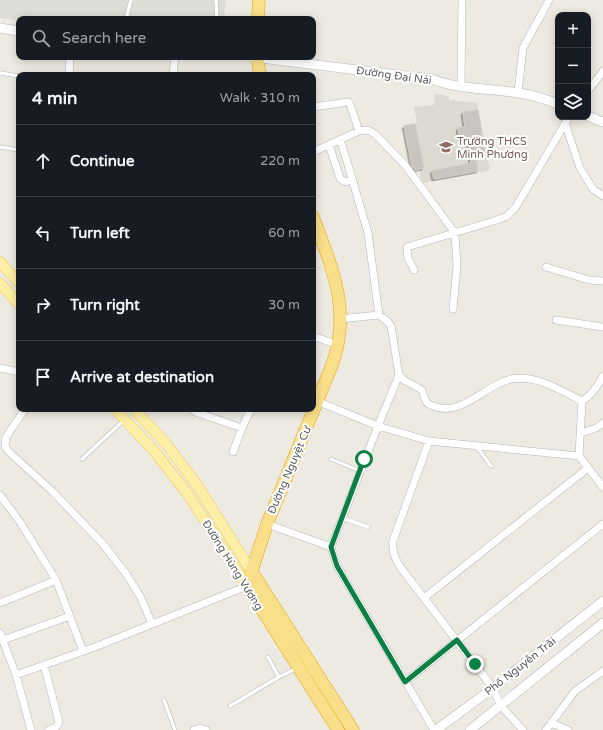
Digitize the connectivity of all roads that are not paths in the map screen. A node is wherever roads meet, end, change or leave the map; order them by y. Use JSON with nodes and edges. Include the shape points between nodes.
{"nodes":[{"id":1,"x":131,"y":0,"type":"edge"},
{"id":2,"x":216,"y":0,"type":"edge"},
{"id":3,"x":259,"y":0,"type":"edge"},
{"id":4,"x":462,"y":0,"type":"edge"},
{"id":5,"x":549,"y":0,"type":"edge"},
{"id":6,"x":127,"y":16,"type":"edge"},
{"id":7,"x":217,"y":16,"type":"edge"},
{"id":8,"x":258,"y":16,"type":"edge"},
{"id":9,"x":0,"y":28,"type":"edge"},
{"id":10,"x":16,"y":31,"type":"edge"},
{"id":11,"x":70,"y":60,"type":"edge"},
{"id":12,"x":175,"y":60,"type":"edge"},
{"id":13,"x":256,"y":60,"type":"edge"},
{"id":14,"x":279,"y":60,"type":"edge"},
{"id":15,"x":603,"y":71,"type":"edge"},
{"id":16,"x":69,"y":72,"type":"edge"},
{"id":17,"x":173,"y":72,"type":"edge"},
{"id":18,"x":259,"y":72,"type":"edge"},
{"id":19,"x":0,"y":73,"type":"edge"},
{"id":20,"x":16,"y":76,"type":"edge"},
{"id":21,"x":600,"y":80,"type":"edge"},
{"id":22,"x":461,"y":87,"type":"junction"},
{"id":23,"x":591,"y":88,"type":"edge"},
{"id":24,"x":518,"y":92,"type":"junction"},
{"id":25,"x":555,"y":103,"type":"edge"},
{"id":26,"x":316,"y":107,"type":"edge"},
{"id":27,"x":591,"y":117,"type":"edge"},
{"id":28,"x":567,"y":120,"type":"edge"},
{"id":29,"x":603,"y":122,"type":"edge"},
{"id":30,"x":360,"y":131,"type":"junction"},
{"id":31,"x":340,"y":140,"type":"junction"},
{"id":32,"x":329,"y":145,"type":"junction"},
{"id":33,"x":0,"y":147,"type":"edge"},
{"id":34,"x":16,"y":150,"type":"edge"},
{"id":35,"x":316,"y":151,"type":"edge"},
{"id":36,"x":353,"y":180,"type":"junction"},
{"id":37,"x":602,"y":195,"type":"edge"},
{"id":38,"x":316,"y":225,"type":"edge"},
{"id":39,"x":455,"y":233,"type":"junction"},
{"id":40,"x":0,"y":262,"type":"edge"},
{"id":41,"x":546,"y":267,"type":"dead end"},
{"id":42,"x":414,"y":270,"type":"dead end"},
{"id":43,"x":16,"y":280,"type":"edge"},
{"id":44,"x":603,"y":281,"type":"edge"},
{"id":45,"x":0,"y":283,"type":"edge"},
{"id":46,"x":16,"y":301,"type":"edge"},
{"id":47,"x":453,"y":309,"type":"dead end"},
{"id":48,"x":379,"y":315,"type":"junction"},
{"id":49,"x":340,"y":319,"type":"junction"},
{"id":50,"x":556,"y":320,"type":"dead end"},
{"id":51,"x":603,"y":327,"type":"edge"},
{"id":52,"x":316,"y":337,"type":"edge"},
{"id":53,"x":338,"y":345,"type":"junction"},
{"id":54,"x":0,"y":368,"type":"edge"},
{"id":55,"x":16,"y":371,"type":"edge"},
{"id":56,"x":399,"y":375,"type":"junction"},
{"id":57,"x":603,"y":376,"type":"edge"},
{"id":58,"x":316,"y":398,"type":"edge"},
{"id":59,"x":316,"y":400,"type":"edge"},
{"id":60,"x":582,"y":401,"type":"junction"},
{"id":61,"x":23,"y":412,"type":"edge"},
{"id":62,"x":118,"y":412,"type":"edge"},
{"id":63,"x":137,"y":412,"type":"edge"},
{"id":64,"x":196,"y":412,"type":"edge"},
{"id":65,"x":250,"y":412,"type":"edge"},
{"id":66,"x":310,"y":412,"type":"edge"},
{"id":67,"x":124,"y":419,"type":"junction"},
{"id":68,"x":603,"y":423,"type":"edge"},
{"id":69,"x":378,"y":426,"type":"junction"},
{"id":70,"x":242,"y":428,"type":"junction"},
{"id":71,"x":581,"y":433,"type":"junction"},
{"id":72,"x":429,"y":441,"type":"junction"},
{"id":73,"x":476,"y":446,"type":"junction"},
{"id":74,"x":233,"y":452,"type":"dead end"},
{"id":75,"x":579,"y":456,"type":"junction"},
{"id":76,"x":332,"y":459,"type":"dead end"},
{"id":77,"x":82,"y":460,"type":"dead end"},
{"id":78,"x":491,"y":466,"type":"dead end"},
{"id":79,"x":588,"y":468,"type":"junction"},
{"id":80,"x":360,"y":470,"type":"junction"},
{"id":81,"x":603,"y":487,"type":"edge"},
{"id":82,"x":0,"y":495,"type":"edge"},
{"id":83,"x":342,"y":517,"type":"junction"},
{"id":84,"x":267,"y":524,"type":"junction"},
{"id":85,"x":603,"y":524,"type":"edge"},
{"id":86,"x":368,"y":527,"type":"dead end"},
{"id":87,"x":331,"y":547,"type":"junction"},
{"id":88,"x":252,"y":572,"type":"junction"},
{"id":89,"x":56,"y":580,"type":"junction"},
{"id":90,"x":247,"y":586,"type":"junction"},
{"id":91,"x":424,"y":598,"type":"junction"},
{"id":92,"x":603,"y":601,"type":"edge"},
{"id":93,"x":0,"y":603,"type":"edge"},
{"id":94,"x":70,"y":616,"type":"junction"},
{"id":95,"x":603,"y":623,"type":"edge"},
{"id":96,"x":152,"y":624,"type":"junction"},
{"id":97,"x":1,"y":636,"type":"edge"},
{"id":98,"x":457,"y":640,"type":"junction"},
{"id":99,"x":83,"y":651,"type":"junction"},
{"id":100,"x":268,"y":657,"type":"dead end"},
{"id":101,"x":44,"y":665,"type":"junction"},
{"id":102,"x":298,"y":667,"type":"junction"},
{"id":103,"x":603,"y":671,"type":"edge"},
{"id":104,"x":16,"y":675,"type":"junction"},
{"id":105,"x":279,"y":677,"type":"junction"},
{"id":106,"x":405,"y":682,"type":"junction"},
{"id":107,"x":493,"y":688,"type":"junction"},
{"id":108,"x":164,"y":700,"type":"dead end"},
{"id":109,"x":230,"y":706,"type":"dead end"},
{"id":110,"x":501,"y":706,"type":"junction"},
{"id":111,"x":551,"y":723,"type":"junction"},
{"id":112,"x":31,"y":730,"type":"edge"},
{"id":113,"x":49,"y":730,"type":"edge"},
{"id":114,"x":175,"y":730,"type":"edge"},
{"id":115,"x":194,"y":730,"type":"edge"},
{"id":116,"x":206,"y":730,"type":"edge"},
{"id":117,"x":338,"y":730,"type":"edge"},
{"id":118,"x":353,"y":730,"type":"edge"},
{"id":119,"x":435,"y":730,"type":"edge"},
{"id":120,"x":470,"y":730,"type":"edge"},
{"id":121,"x":523,"y":730,"type":"edge"},
{"id":122,"x":546,"y":730,"type":"edge"},
{"id":123,"x":568,"y":730,"type":"edge"}],
"edges":[{"from":1,"to":6,"type":"lane"},
{"from":2,"to":7,"type":"lane"},
{"from":3,"to":8,"type":"highway"},
{"from":4,"to":22,"type":"street"},
{"from":5,"to":24,"type":"street","via":[[522,48]]},
{"from":9,"to":10,"type":"street"},
{"from":11,"to":16,"type":"street"},
{"from":12,"to":17,"type":"street"},
{"from":13,"to":18,"type":"highway"},
{"from":14,"to":22,"type":"street","name":"Đường Đại Nải","via":[[431,79]]},
{"from":15,"to":21,"type":"street"},
{"from":19,"to":20,"type":"lane"},
{"from":21,"to":23,"type":"street"},
{"from":22,"to":24,"type":"street","name":"Đường Đại Nải"},
{"from":24,"to":25,"type":"street","name":"Đường Đại Nải"},
{"from":26,"to":30,"type":"street","via":[[348,102]]},
{"from":27,"to":29,"type":"street"},
{"from":28,"to":37,"type":"street","via":[[580,168],[593,189]]},
{"from":28,"to":39,"type":"street","via":[[515,208],[507,216]]},
{"from":30,"to":31,"type":"street"},
{"from":30,"to":39,"type":"street","via":[[368,130],[375,134],[405,164]]},
{"from":31,"to":32,"type":"street"},
{"from":31,"to":36,"type":"street"},
{"from":32,"to":35,"type":"street"},
{"from":32,"to":36,"type":"street","via":[[343,181]]},
{"from":33,"to":34,"type":"lane"},
{"from":36,"to":48,"type":"street","via":[[368,233]]},
{"from":38,"to":49,"type":"highway","name":"Đường Nguyệt Cư","via":[[338,290]]},
{"from":39,"to":42,"type":"street","via":[[407,247],[408,258]]},
{"from":39,"to":47,"type":"street","via":[[457,266]]},
{"from":40,"to":43,"type":"main road"},
{"from":41,"to":44,"type":"street","via":[[589,280]]},
{"from":45,"to":46,"type":"main road"},
{"from":48,"to":49,"type":"street"},
{"from":48,"to":56,"type":"street","via":[[391,326]]},
{"from":49,"to":53,"type":"highway","name":"Đường Nguyệt Cư"},
{"from":50,"to":51,"type":"street"},
{"from":52,"to":53,"type":"street"},
{"from":53,"to":58,"type":"highway","name":"Đường Nguyệt Cư","via":[[332,365]]},
{"from":54,"to":55,"type":"street"},
{"from":56,"to":60,"type":"street","via":[[422,390],[428,404],[436,407],[458,406],[510,379],[545,382]]},
{"from":56,"to":69,"type":"street"},
{"from":57,"to":60,"type":"street","via":[[594,391]]},
{"from":59,"to":69,"type":"street"},
{"from":60,"to":71,"type":"street"},
{"from":61,"to":96,"type":"street","via":[[6,437],[5,446],[103,544],[127,575],[141,598]]},
{"from":62,"to":67,"type":"main road","name":"Đường Hùng Vương"},
{"from":63,"to":88,"type":"main road","name":"Đường Hùng Vương","via":[[167,445],[197,485]]},
{"from":64,"to":70,"type":"street"},
{"from":65,"to":70,"type":"street"},
{"from":66,"to":84,"type":"highway","name":"Đường Nguyệt Cư"},
{"from":67,"to":77,"type":"lane"},
{"from":67,"to":90,"type":"main road","name":"Đường Hùng Vương","via":[[188,493]]},
{"from":68,"to":71,"type":"street"},
{"from":69,"to":72,"type":"street"},
{"from":69,"to":80,"type":"street"},
{"from":70,"to":74,"type":"street"},
{"from":71,"to":75,"type":"street"},
{"from":72,"to":73,"type":"street"},
{"from":72,"to":91,"type":"street","via":[[393,542],[394,556]]},
{"from":73,"to":75,"type":"street"},
{"from":73,"to":78,"type":"lane"},
{"from":75,"to":79,"type":"street"},
{"from":76,"to":80,"type":"lane"},
{"from":79,"to":81,"type":"street"},
{"from":79,"to":91,"type":"street"},
{"from":80,"to":83,"type":"street"},
{"from":82,"to":89,"type":"street"},
{"from":83,"to":86,"type":"lane"},
{"from":83,"to":87,"type":"street"},
{"from":84,"to":87,"type":"street"},
{"from":84,"to":88,"type":"highway","name":"Đường Nguyệt Cư"},
{"from":85,"to":98,"type":"street"},
{"from":87,"to":106,"type":"street","via":[[337,566]]},
{"from":88,"to":90,"type":"highway","name":"Đường Nguyệt Cư"},
{"from":88,"to":118,"type":"highway","name":"Đường Hùng Vương"},
{"from":89,"to":93,"type":"street"},
{"from":89,"to":94,"type":"street"},
{"from":90,"to":96,"type":"street"},
{"from":90,"to":102,"type":"highway","name":"Đường Hùng Vương"},
{"from":91,"to":98,"type":"street"},
{"from":92,"to":107,"type":"street","name":"Phố Nguyễn Trãi"},
{"from":94,"to":97,"type":"street"},
{"from":94,"to":99,"type":"street"},
{"from":95,"to":110,"type":"street","name":"Phố Nguyễn Trãi"},
{"from":96,"to":99,"type":"street"},
{"from":97,"to":104,"type":"street"},
{"from":98,"to":106,"type":"street"},
{"from":98,"to":107,"type":"street"},
{"from":99,"to":101,"type":"street"},
{"from":100,"to":105,"type":"lane"},
{"from":101,"to":104,"type":"street"},
{"from":101,"to":113,"type":"street","via":[[59,722],[56,727]]},
{"from":102,"to":105,"type":"lane"},
{"from":102,"to":117,"type":"highway","name":"Đường Hùng Vương"},
{"from":103,"to":111,"type":"street","via":[[575,691]]},
{"from":104,"to":112,"type":"street"},
{"from":105,"to":109,"type":"lane"},
{"from":106,"to":119,"type":"street"},
{"from":107,"to":110,"type":"street"},
{"from":107,"to":119,"type":"street","name":"Phố Nguyễn Trãi"},
{"from":108,"to":114,"type":"lane"},
{"from":110,"to":120,"type":"street","name":"Phố Nguyễn Trãi"},
{"from":110,"to":121,"type":"street"},
{"from":111,"to":122,"type":"street"},
{"from":111,"to":123,"type":"street"},
{"from":115,"to":116,"type":"street"}]}
